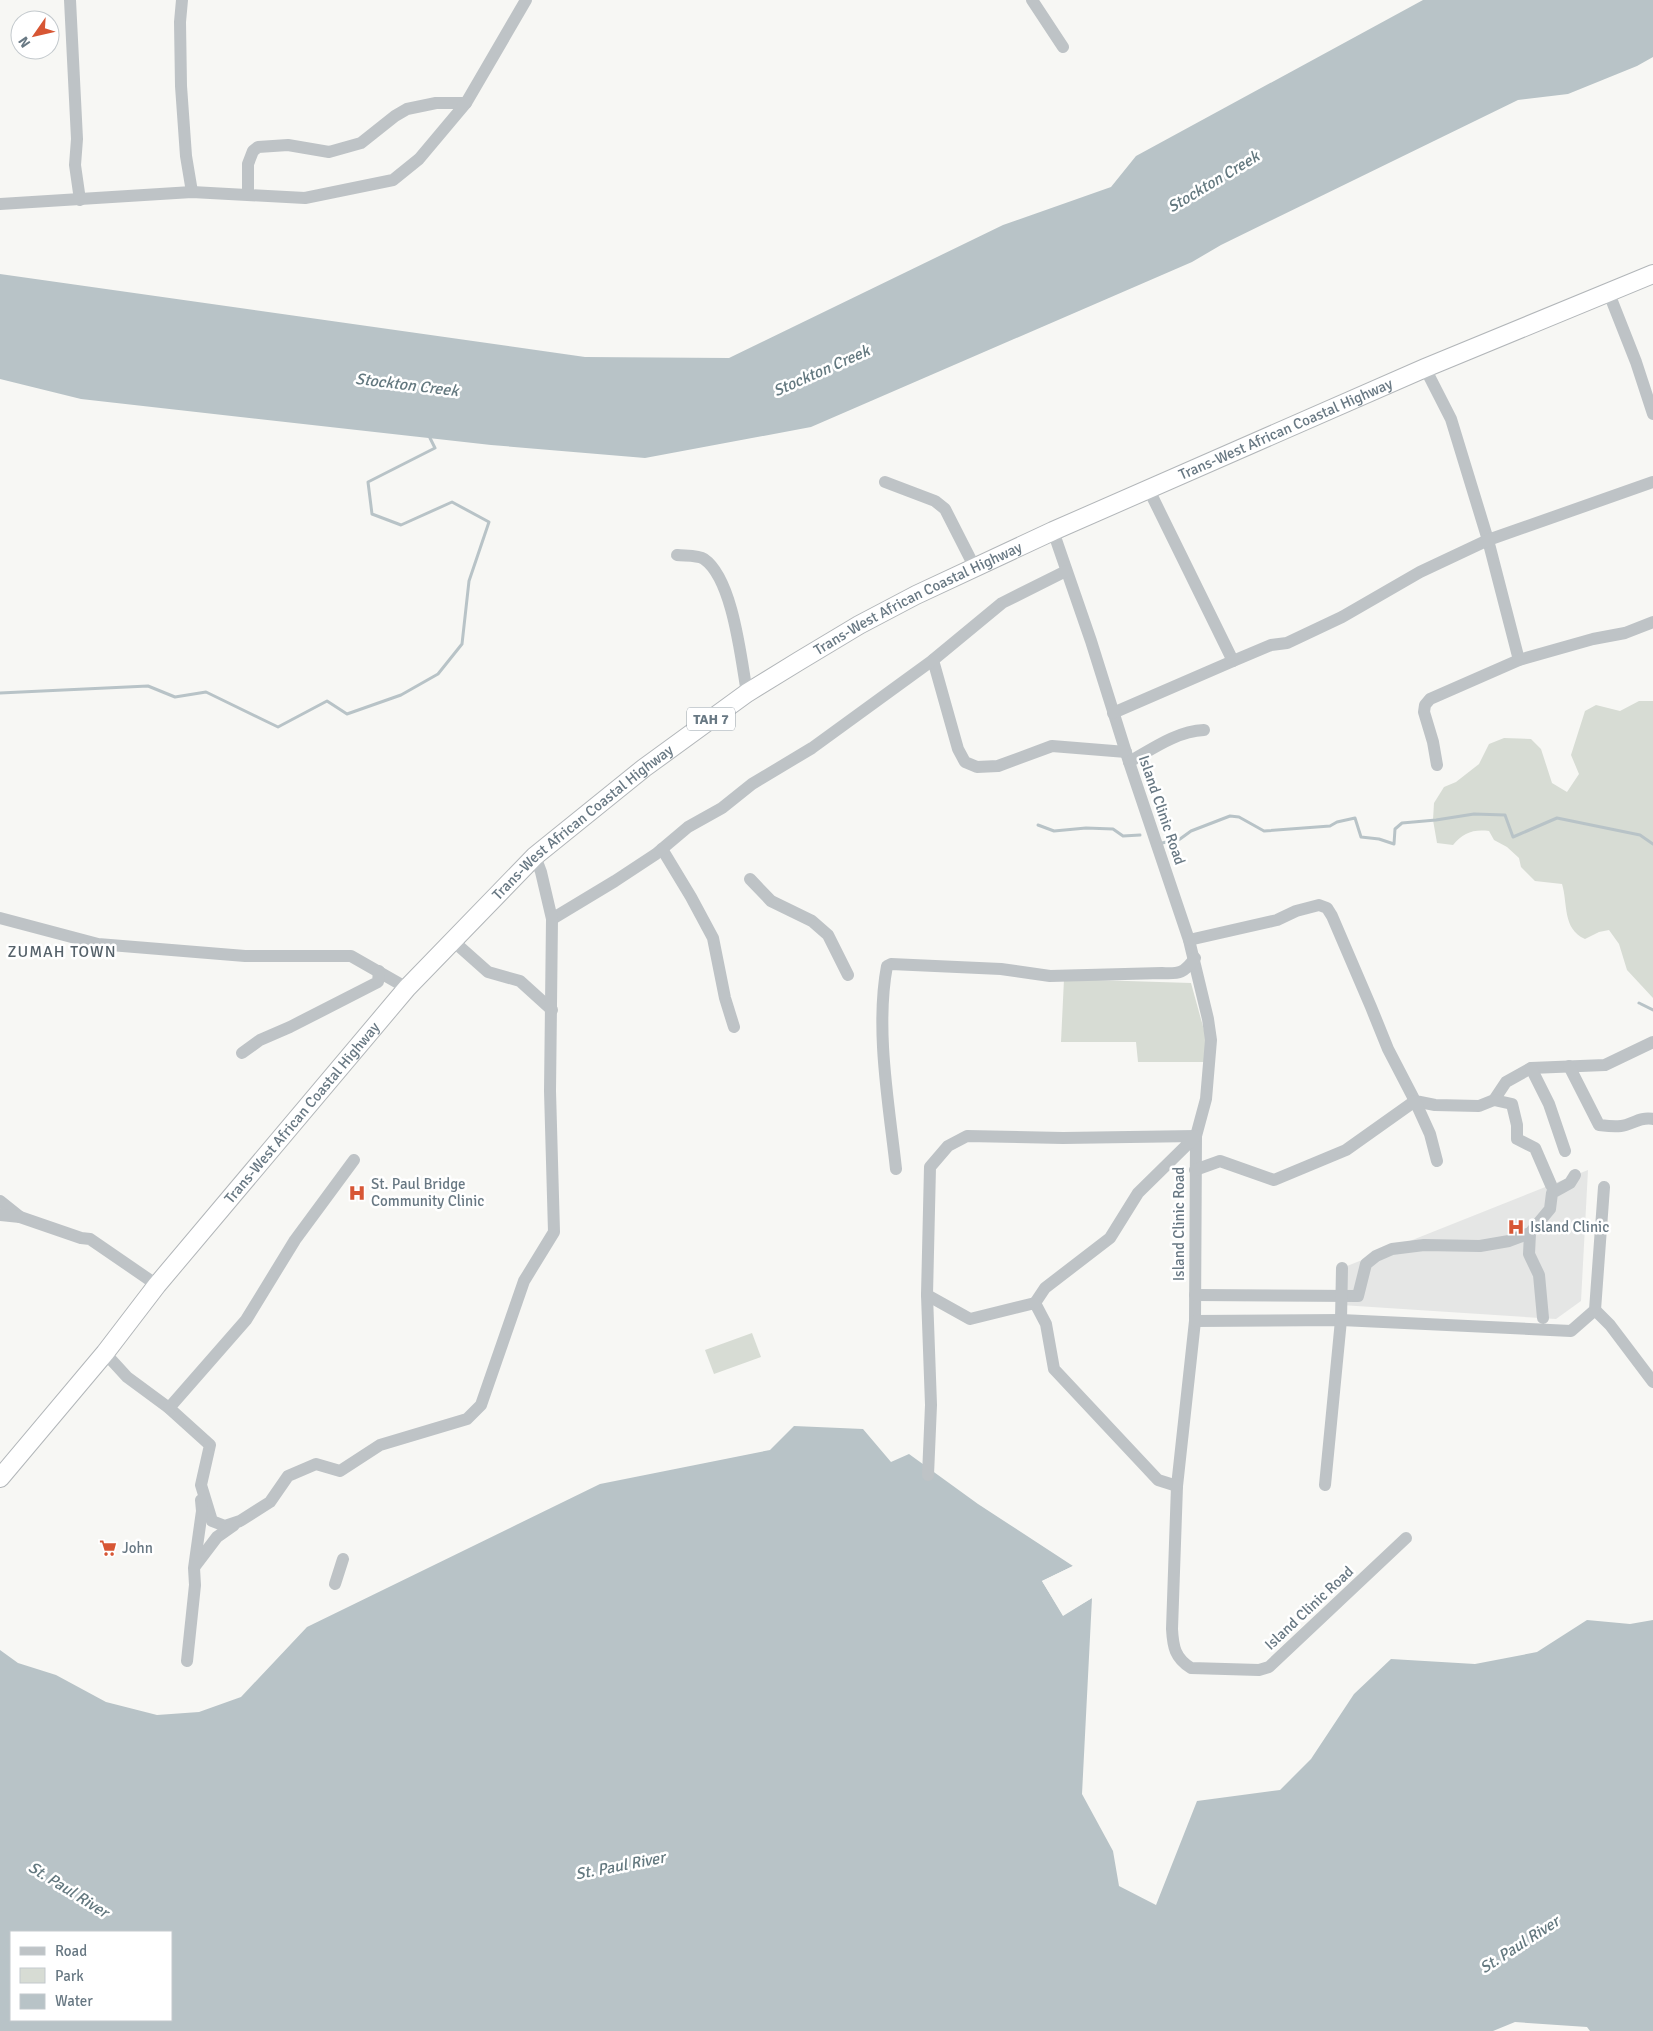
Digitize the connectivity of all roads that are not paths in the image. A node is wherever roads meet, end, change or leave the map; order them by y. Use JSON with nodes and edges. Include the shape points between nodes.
{"nodes":[{"id":1,"x":70,"y":0,"type":"edge"},
{"id":2,"x":182,"y":0,"type":"edge"},
{"id":3,"x":526,"y":0,"type":"edge"},
{"id":4,"x":1032,"y":0,"type":"edge"},
{"id":5,"x":1062,"y":47,"type":"dead end"},
{"id":6,"x":466,"y":103,"type":"junction"},
{"id":7,"x":192,"y":192,"type":"junction"},
{"id":8,"x":248,"y":194,"type":"junction"},
{"id":9,"x":80,"y":200,"type":"junction"},
{"id":10,"x":0,"y":204,"type":"edge"},
{"id":11,"x":1653,"y":274,"type":"edge"},
{"id":12,"x":1608,"y":292,"type":"junction"},
{"id":13,"x":1425,"y":368,"type":"junction"},
{"id":14,"x":1653,"y":414,"type":"edge"},
{"id":15,"x":885,"y":482,"type":"dead end"},
{"id":16,"x":1653,"y":482,"type":"edge"},
{"id":17,"x":1148,"y":490,"type":"junction"},
{"id":18,"x":1053,"y":531,"type":"junction"},
{"id":19,"x":1488,"y":540,"type":"junction"},
{"id":20,"x":677,"y":555,"type":"dead end"},
{"id":21,"x":975,"y":568,"type":"junction"},
{"id":22,"x":1066,"y":571,"type":"junction"},
{"id":23,"x":1653,"y":622,"type":"edge"},
{"id":24,"x":933,"y":660,"type":"junction"},
{"id":25,"x":1519,"y":660,"type":"junction"},
{"id":26,"x":1233,"y":661,"type":"junction"},
{"id":27,"x":748,"y":693,"type":"junction"},
{"id":28,"x":1113,"y":713,"type":"junction"},
{"id":29,"x":1204,"y":730,"type":"dead end"},
{"id":30,"x":1127,"y":757,"type":"junction"},
{"id":31,"x":1437,"y":765,"type":"dead end"},
{"id":32,"x":662,"y":849,"type":"junction"},
{"id":33,"x":534,"y":856,"type":"junction"},
{"id":34,"x":750,"y":879,"type":"dead end"},
{"id":35,"x":0,"y":918,"type":"edge"},
{"id":36,"x":552,"y":919,"type":"junction"},
{"id":37,"x":452,"y":940,"type":"junction"},
{"id":38,"x":1189,"y":940,"type":"junction"},
{"id":39,"x":1194,"y":958,"type":"junction"},
{"id":40,"x":379,"y":971,"type":"junction"},
{"id":41,"x":848,"y":975,"type":"dead end"},
{"id":42,"x":407,"y":988,"type":"junction"},
{"id":43,"x":552,"y":1010,"type":"junction"},
{"id":44,"x":734,"y":1027,"type":"dead end"},
{"id":45,"x":1653,"y":1042,"type":"edge"},
{"id":46,"x":242,"y":1053,"type":"dead end"},
{"id":47,"x":1569,"y":1066,"type":"junction"},
{"id":48,"x":1531,"y":1068,"type":"junction"},
{"id":49,"x":1494,"y":1100,"type":"junction"},
{"id":50,"x":1415,"y":1101,"type":"junction"},
{"id":51,"x":1651,"y":1119,"type":"edge"},
{"id":52,"x":1196,"y":1136,"type":"junction"},
{"id":53,"x":1565,"y":1150,"type":"dead end"},
{"id":54,"x":354,"y":1160,"type":"dead end"},
{"id":55,"x":1437,"y":1161,"type":"dead end"},
{"id":56,"x":896,"y":1168,"type":"dead end"},
{"id":57,"x":1195,"y":1170,"type":"junction"},
{"id":58,"x":1575,"y":1175,"type":"dead end"},
{"id":59,"x":1551,"y":1185,"type":"dead end"},
{"id":60,"x":1604,"y":1187,"type":"dead end"},
{"id":61,"x":0,"y":1201,"type":"edge"},
{"id":62,"x":0,"y":1215,"type":"edge"},
{"id":63,"x":20,"y":1217,"type":"junction"},
{"id":64,"x":1530,"y":1233,"type":"junction"},
{"id":65,"x":1342,"y":1268,"type":"dead end"},
{"id":66,"x":157,"y":1285,"type":"junction"},
{"id":67,"x":927,"y":1295,"type":"junction"},
{"id":68,"x":1195,"y":1295,"type":"junction"},
{"id":69,"x":1341,"y":1296,"type":"junction"},
{"id":70,"x":1034,"y":1303,"type":"junction"},
{"id":71,"x":1595,"y":1310,"type":"junction"},
{"id":72,"x":1543,"y":1318,"type":"dead end"},
{"id":73,"x":1341,"y":1320,"type":"junction"},
{"id":74,"x":1195,"y":1321,"type":"junction"},
{"id":75,"x":105,"y":1353,"type":"junction"},
{"id":76,"x":1653,"y":1382,"type":"edge"},
{"id":77,"x":169,"y":1408,"type":"junction"},
{"id":78,"x":928,"y":1475,"type":"dead end"},
{"id":79,"x":0,"y":1478,"type":"edge"},
{"id":80,"x":201,"y":1485,"type":"junction"},
{"id":81,"x":1325,"y":1485,"type":"dead end"},
{"id":82,"x":1177,"y":1486,"type":"junction"},
{"id":83,"x":240,"y":1521,"type":"junction"},
{"id":84,"x":1406,"y":1538,"type":"dead end"},
{"id":85,"x":343,"y":1559,"type":"dead end"},
{"id":86,"x":194,"y":1568,"type":"junction"},
{"id":87,"x":335,"y":1584,"type":"dead end"},
{"id":88,"x":187,"y":1661,"type":"dead end"}],
"edges":[{"from":1,"to":9,"type":"street","via":[[77,139],[75,165]]},
{"from":2,"to":7,"type":"street","via":[[181,86]]},
{"from":3,"to":6,"type":"street"},
{"from":4,"to":5,"type":"street"},
{"from":6,"to":8,"type":"street","via":[[419,159],[393,180],[305,198]]},
{"from":6,"to":8,"type":"street","via":[[436,103],[407,109],[361,143],[329,152],[288,145],[258,147],[248,164]]},
{"from":7,"to":8,"type":"street"},
{"from":7,"to":9,"type":"street"},
{"from":9,"to":10,"type":"street"},
{"from":11,"to":12,"type":"highway","name":"Trans-West African Coastal Highway","number":"TAH 7"},
{"from":12,"to":13,"type":"highway","name":"Trans-West African Coastal Highway","number":"TAH 7"},
{"from":12,"to":14,"type":"street"},
{"from":13,"to":17,"type":"highway","name":"Trans-West African Coastal Highway","number":"TAH 7"},
{"from":13,"to":19,"type":"street","via":[[1451,419]]},
{"from":15,"to":21,"type":"street","via":[[935,501],[945,509]]},
{"from":16,"to":19,"type":"street"},
{"from":17,"to":18,"type":"highway","name":"Trans-West African Coastal Highway","number":"TAH 7"},
{"from":17,"to":26,"type":"street"},
{"from":18,"to":21,"type":"highway","name":"Trans-West African Coastal Highway","number":"TAH 7"},
{"from":18,"to":22,"type":"street","name":"Island Clinic Road"},
{"from":19,"to":25,"type":"street"},
{"from":19,"to":26,"type":"street","via":[[1420,572],[1303,636]]},
{"from":20,"to":27,"type":"street","via":[[703,558],[716,572],[727,593]]},
{"from":21,"to":27,"type":"highway","name":"Trans-West African Coastal Highway","number":"TAH 7","via":[[859,625]]},
{"from":22,"to":24,"type":"street","via":[[1002,603]]},
{"from":22,"to":28,"type":"street","name":"Island Clinic Road"},
{"from":23,"to":25,"type":"street","via":[[1625,633]]},
{"from":24,"to":30,"type":"street","via":[[958,749],[965,762],[977,767],[998,766],[1052,746]]},
{"from":24,"to":32,"type":"street","via":[[812,748],[688,827]]},
{"from":25,"to":31,"type":"street","via":[[1425,705]]},
{"from":26,"to":28,"type":"street"},
{"from":27,"to":33,"type":"highway","name":"Trans-West African Coastal Highway","number":"TAH 7","via":[[644,768]]},
{"from":28,"to":30,"type":"street","name":"Island Clinic Road"},
{"from":29,"to":30,"type":"street","via":[[1192,730]]},
{"from":30,"to":38,"type":"street","name":"Island Clinic Road"},
{"from":32,"to":36,"type":"street","via":[[615,882]]},
{"from":32,"to":44,"type":"street","via":[[713,938]]},
{"from":33,"to":36,"type":"street"},
{"from":33,"to":37,"type":"highway","name":"Trans-West African Coastal Highway","number":"TAH 7"},
{"from":34,"to":41,"type":"street","via":[[771,900],[812,921],[828,935]]},
{"from":35,"to":40,"type":"street","via":[[98,944],[245,956],[351,956]]},
{"from":36,"to":43,"type":"street"},
{"from":37,"to":42,"type":"highway","name":"Trans-West African Coastal Highway","number":"TAH 7"},
{"from":37,"to":43,"type":"street","via":[[488,972],[520,981]]},
{"from":38,"to":39,"type":"street","name":"Island Clinic Road"},
{"from":38,"to":50,"type":"street","via":[[1277,920],[1296,910],[1319,905],[1327,908],[1388,1049]]},
{"from":39,"to":52,"type":"street","name":"Island Clinic Road","via":[[1211,1040],[1206,1099]]},
{"from":39,"to":56,"type":"street","via":[[1188,968],[1178,974],[1050,976],[952,966],[887,966],[883,1039]]},
{"from":40,"to":42,"type":"street"},
{"from":40,"to":46,"type":"street","via":[[378,982],[260,1040]]},
{"from":42,"to":66,"type":"highway","name":"Trans-West African Coastal Highway","number":"TAH 7"},
{"from":43,"to":83,"type":"street","via":[[550,1091],[554,1232],[524,1281],[481,1405],[467,1419],[380,1445],[340,1471],[316,1464],[288,1476],[270,1502]]},
{"from":45,"to":47,"type":"street","via":[[1605,1065]]},
{"from":47,"to":48,"type":"street"},
{"from":47,"to":51,"type":"street","via":[[1600,1125],[1624,1126]]},
{"from":48,"to":49,"type":"street","via":[[1506,1082]]},
{"from":48,"to":53,"type":"street"},
{"from":49,"to":50,"type":"street","via":[[1479,1106]]},
{"from":49,"to":59,"type":"street","via":[[1512,1104],[1518,1139],[1535,1148]]},
{"from":50,"to":55,"type":"street","via":[[1430,1134]]},
{"from":50,"to":57,"type":"street","via":[[1346,1150],[1274,1180],[1220,1161]]},
{"from":52,"to":57,"type":"street","name":"Island Clinic Road"},
{"from":52,"to":67,"type":"street","via":[[967,1136],[948,1146],[930,1168]]},
{"from":52,"to":70,"type":"street","via":[[1138,1193],[1110,1238],[1045,1288]]},
{"from":54,"to":77,"type":"street","via":[[295,1240],[246,1320]]},
{"from":57,"to":68,"type":"street","name":"Island Clinic Road"},
{"from":58,"to":64,"type":"street","via":[[1570,1183],[1552,1193],[1550,1210]]},
{"from":60,"to":71,"type":"street"},
{"from":61,"to":63,"type":"street"},
{"from":62,"to":63,"type":"street"},
{"from":63,"to":66,"type":"street","via":[[81,1238],[90,1238]]},
{"from":64,"to":69,"type":"street","via":[[1510,1241],[1480,1246],[1424,1245],[1392,1249],[1366,1264],[1358,1296]]},
{"from":64,"to":72,"type":"street","via":[[1529,1254],[1540,1275]]},
{"from":65,"to":69,"type":"street"},
{"from":66,"to":75,"type":"highway","name":"Trans-West African Coastal Highway","number":"TAH 7"},
{"from":67,"to":70,"type":"street","via":[[970,1319]]},
{"from":67,"to":78,"type":"street"},
{"from":68,"to":69,"type":"street"},
{"from":68,"to":74,"type":"street","name":"Island Clinic Road"},
{"from":69,"to":73,"type":"street"},
{"from":70,"to":82,"type":"street","via":[[1046,1324],[1054,1369],[1158,1480]]},
{"from":71,"to":73,"type":"street","via":[[1571,1331]]},
{"from":71,"to":76,"type":"street"},
{"from":73,"to":74,"type":"street"},
{"from":73,"to":81,"type":"street"},
{"from":74,"to":82,"type":"street","name":"Island Clinic Road"},
{"from":75,"to":77,"type":"street","via":[[128,1377]]},
{"from":75,"to":79,"type":"highway","name":"Trans-West African Coastal Highway","number":"TAH 7"},
{"from":77,"to":80,"type":"street","via":[[210,1445]]},
{"from":80,"to":83,"type":"street","via":[[212,1521],[225,1526]]},
{"from":80,"to":86,"type":"street","via":[[202,1511]]},
{"from":82,"to":84,"type":"street","name":"Island Clinic Road","via":[[1173,1647],[1182,1662],[1191,1668],[1259,1670],[1269,1667]]},
{"from":83,"to":86,"type":"street","via":[[217,1537]]},
{"from":85,"to":87,"type":"street"},
{"from":86,"to":88,"type":"street"}]}
